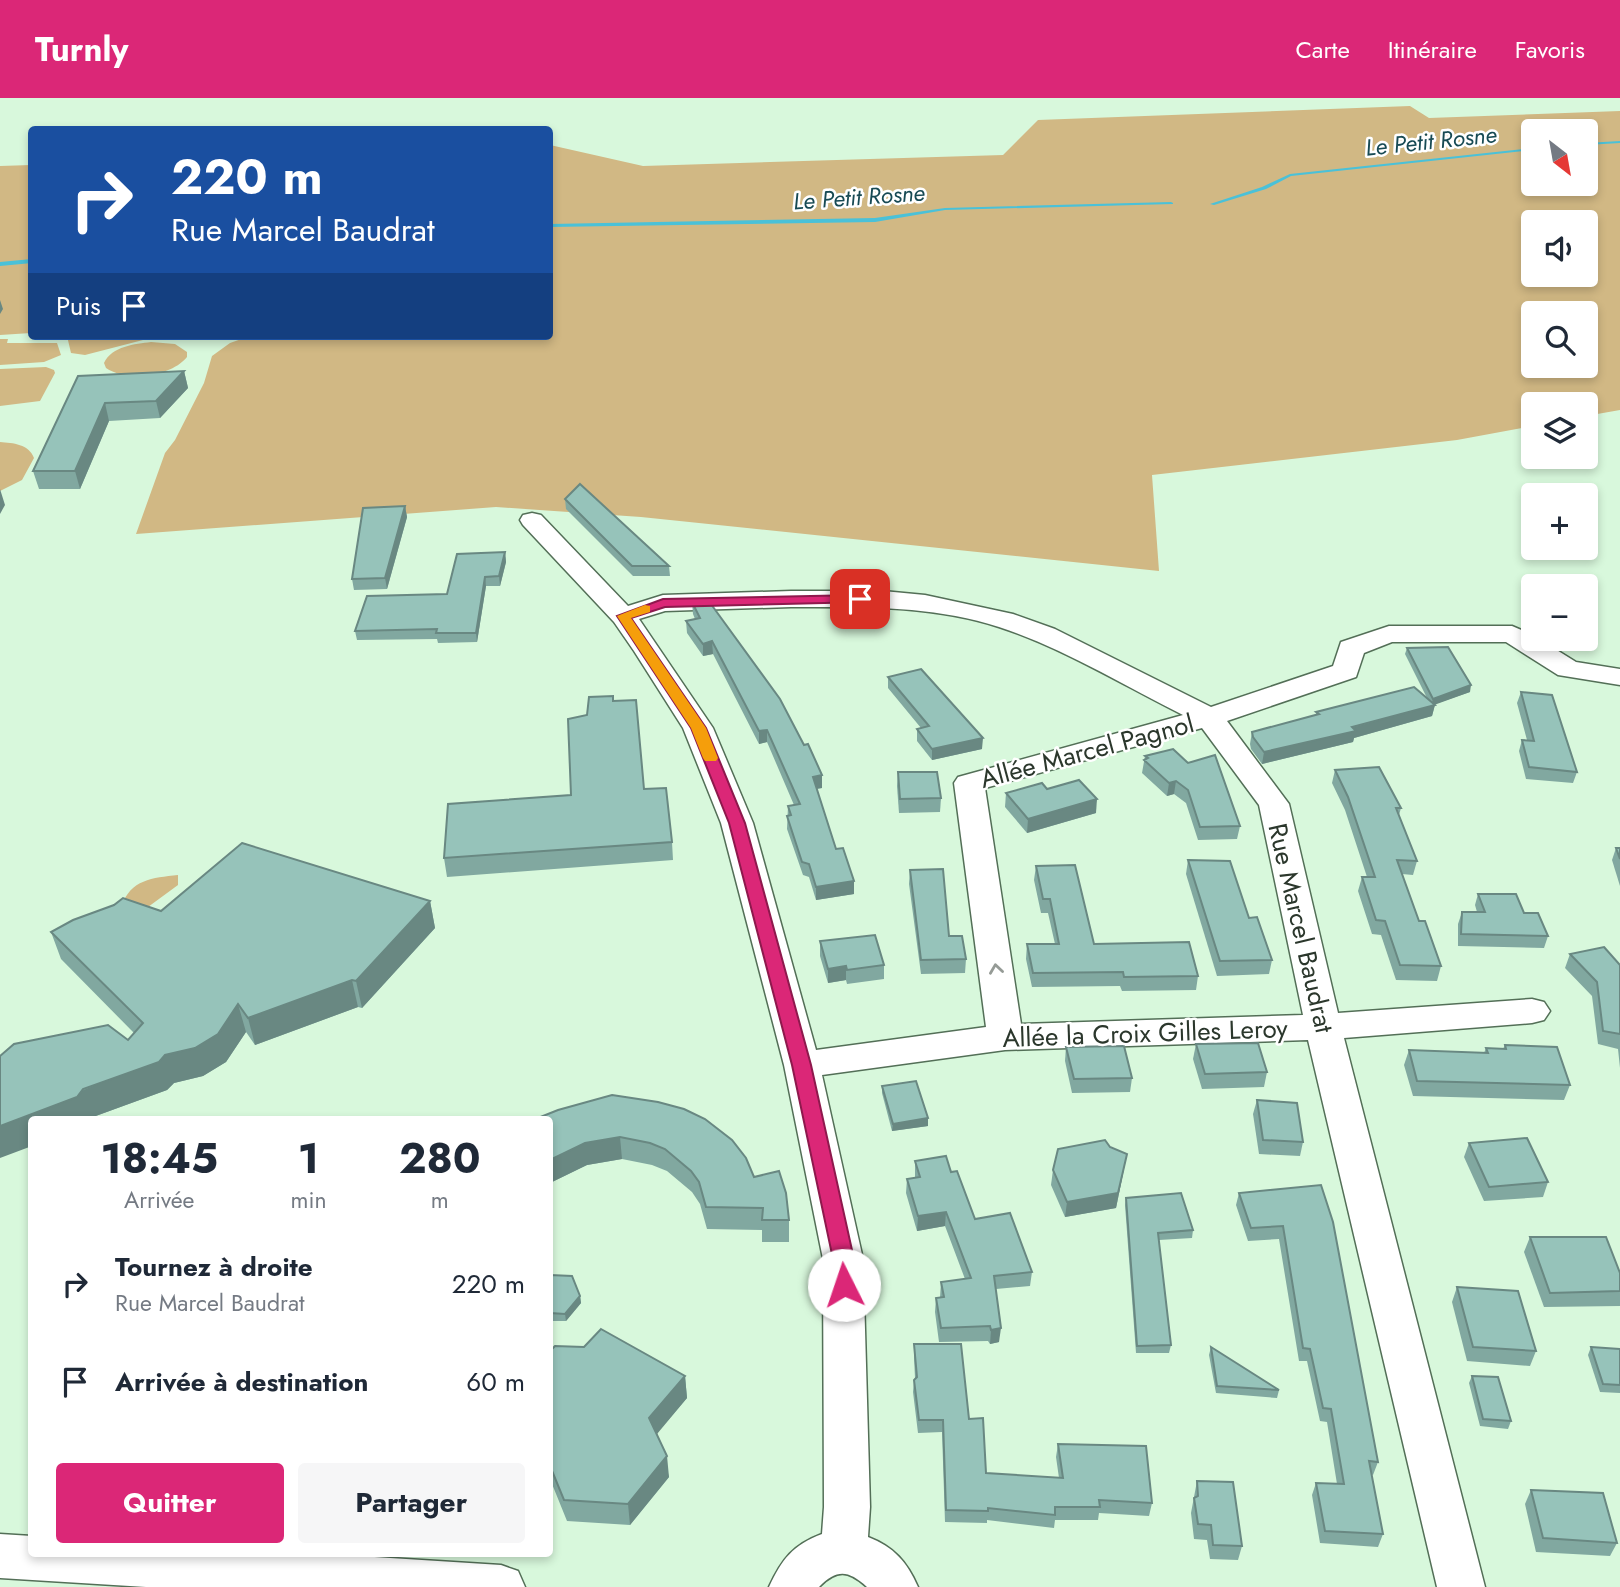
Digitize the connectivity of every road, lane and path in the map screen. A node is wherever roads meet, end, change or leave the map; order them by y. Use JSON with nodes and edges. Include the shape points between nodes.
{"nodes":[{"id":1,"x":532,"y":520,"type":"dead end"},
{"id":2,"x":623,"y":616,"type":"junction"},
{"id":3,"x":1620,"y":677,"type":"edge"},
{"id":4,"x":1209,"y":717,"type":"junction"},
{"id":5,"x":1532,"y":1011,"type":"dead end"},
{"id":6,"x":1323,"y":1027,"type":"junction"},
{"id":7,"x":1005,"y":1037,"type":"junction"},
{"id":8,"x":802,"y":1065,"type":"junction"},
{"id":9,"x":844,"y":1552,"type":"junction"},
{"id":10,"x":0,"y":1556,"type":"edge"},
{"id":11,"x":501,"y":1587,"type":"edge"},
{"id":12,"x":793,"y":1587,"type":"edge"},
{"id":13,"x":894,"y":1587,"type":"edge"},
{"id":14,"x":1461,"y":1587,"type":"edge"}],
"edges":[{"from":1,"to":2,"type":"street"},
{"from":2,"to":4,"type":"street","name":"Rue Marcel Baudrat","via":[[663,603],[870,599],[925,603],[1004,620],[1045,635]]},
{"from":2,"to":8,"type":"street","via":[[698,728],[737,823]]},
{"from":3,"to":4,"type":"street","via":[[1568,669],[1512,634],[1389,634],[1351,648],[1346,671]]},
{"from":4,"to":6,"type":"street","name":"Rue Marcel Baudrat","via":[[1273,804]]},
{"from":7,"to":4,"type":"street","name":"Allée Marcel Pagnol","one_way":true,"via":[[969,783]]},
{"from":5,"to":6,"type":"street","name":"Allée la Croix Gilles Leroy"},
{"from":6,"to":7,"type":"street","name":"Allée la Croix Gilles Leroy"},
{"from":6,"to":14,"type":"street","name":"Rue Marcel Baudrat"},
{"from":7,"to":8,"type":"street","name":"Allée la Croix Gilles Leroy"},
{"from":8,"to":9,"type":"street","via":[[844,1259]]},
{"from":9,"to":12,"type":"street","via":[[812,1560]]},
{"from":9,"to":13,"type":"street","via":[[876,1562]]},
{"from":10,"to":11,"type":"street"}]}
